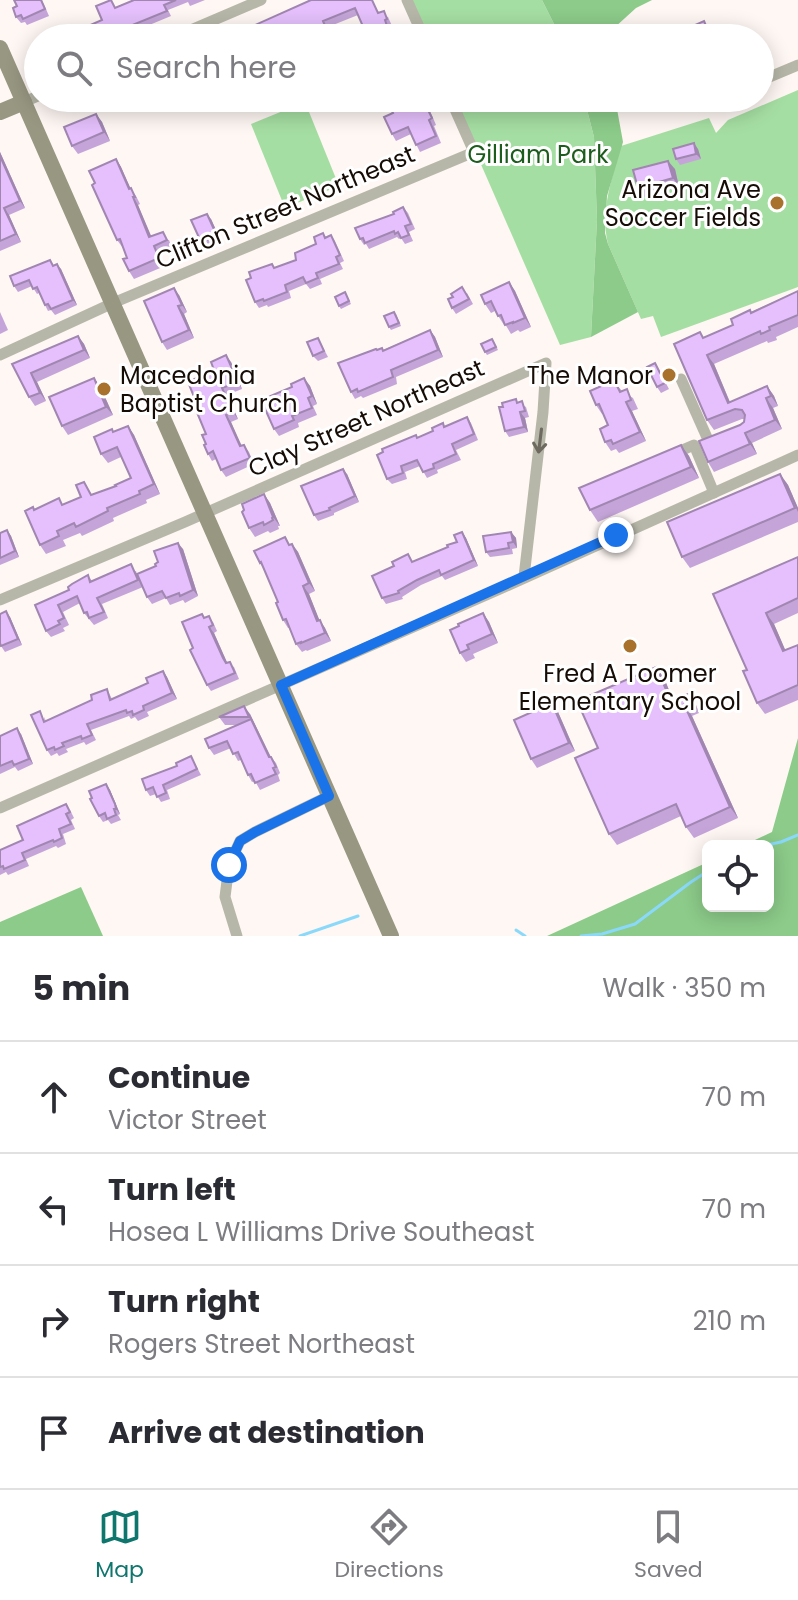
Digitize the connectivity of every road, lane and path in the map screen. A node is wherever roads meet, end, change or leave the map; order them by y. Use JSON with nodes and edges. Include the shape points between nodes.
{"nodes":[{"id":1,"x":261,"y":0,"type":"edge"},
{"id":2,"x":407,"y":0,"type":"edge"},
{"id":3,"x":205,"y":24,"type":"edge"},
{"id":4,"x":418,"y":24,"type":"edge"},
{"id":5,"x":0,"y":48,"type":"edge"},
{"id":6,"x":798,"y":65,"type":"edge"},
{"id":7,"x":774,"y":75,"type":"edge"},
{"id":8,"x":24,"y":87,"type":"edge"},
{"id":9,"x":24,"y":102,"type":"edge"},
{"id":10,"x":0,"y":112,"type":"edge"},
{"id":11,"x":36,"y":112,"type":"edge"},
{"id":12,"x":456,"y":112,"type":"edge"},
{"id":13,"x":113,"y":303,"type":"junction"},
{"id":14,"x":0,"y":355,"type":"edge"},
{"id":15,"x":681,"y":379,"type":"edge"},
{"id":16,"x":695,"y":447,"type":"junction"},
{"id":17,"x":798,"y":455,"type":"edge"},
{"id":18,"x":666,"y":457,"type":"edge"},
{"id":19,"x":714,"y":493,"type":"junction"},
{"id":20,"x":205,"y":513,"type":"junction"},
{"id":21,"x":524,"y":577,"type":"junction"},
{"id":22,"x":0,"y":600,"type":"edge"},
{"id":23,"x":281,"y":685,"type":"junction"},
{"id":24,"x":329,"y":796,"type":"junction"},
{"id":25,"x":0,"y":808,"type":"edge"},
{"id":26,"x":237,"y":936,"type":"edge"},
{"id":27,"x":391,"y":936,"type":"edge"}],
"edges":[{"from":1,"to":3,"type":"street"},
{"from":2,"to":4,"type":"street"},
{"from":5,"to":8,"type":"street"},
{"from":6,"to":7,"type":"street"},
{"from":9,"to":10,"type":"street"},
{"from":11,"to":13,"type":"street"},
{"from":12,"to":13,"type":"street","name":"Clifton Street Northeast","via":[[474,152]]},
{"from":13,"to":14,"type":"street","name":"Clifton Street Northeast"},
{"from":13,"to":20,"type":"street"},
{"from":15,"to":16,"type":"street","via":[[714,439]]},
{"from":16,"to":18,"type":"street"},
{"from":16,"to":19,"type":"street"},
{"from":17,"to":19,"type":"street"},
{"from":19,"to":21,"type":"street"},
{"from":20,"to":21,"type":"street","name":"Clay Street Northeast","one_way":true,"via":[[546,363]]},
{"from":20,"to":22,"type":"street","name":"Clay Street Northeast"},
{"from":20,"to":23,"type":"street"},
{"from":21,"to":23,"type":"street"},
{"from":23,"to":24,"type":"street"},
{"from":23,"to":25,"type":"street"},
{"from":24,"to":26,"type":"street","via":[[240,841],[229,865],[225,897]]},
{"from":24,"to":27,"type":"street"}]}
